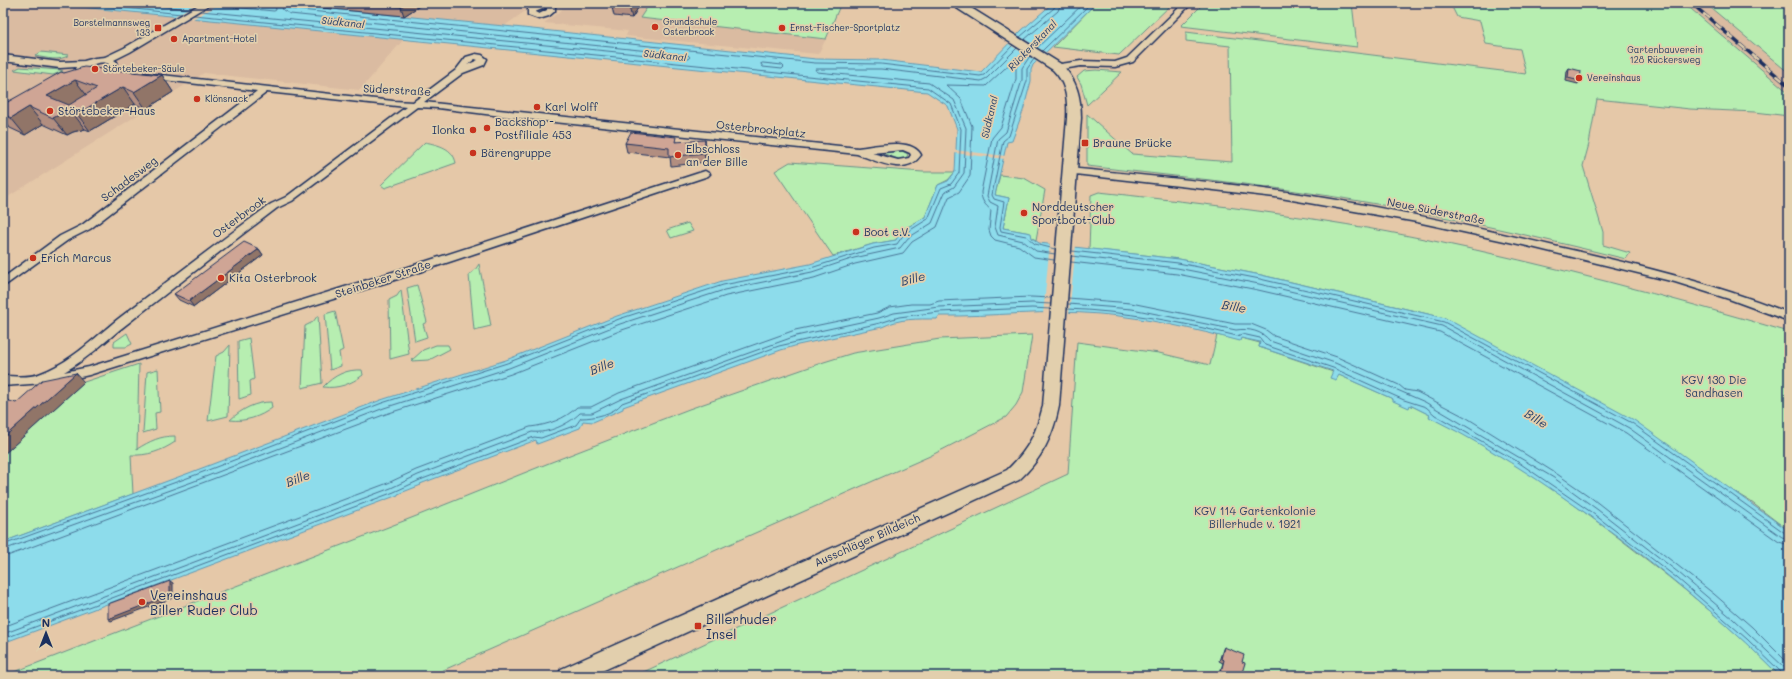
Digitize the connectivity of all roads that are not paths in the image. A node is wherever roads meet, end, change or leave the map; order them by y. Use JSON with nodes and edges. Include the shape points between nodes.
{"nodes":[{"id":1,"x":208,"y":3,"type":"edge"},
{"id":2,"x":1188,"y":3,"type":"edge"},
{"id":3,"x":959,"y":4,"type":"edge"},
{"id":4,"x":3,"y":58,"type":"edge"},
{"id":5,"x":111,"y":63,"type":"junction"},
{"id":6,"x":84,"y":64,"type":"junction"},
{"id":7,"x":60,"y":65,"type":"junction"},
{"id":8,"x":1057,"y":67,"type":"junction"},
{"id":9,"x":460,"y":71,"type":"dead end"},
{"id":10,"x":132,"y":74,"type":"junction"},
{"id":11,"x":104,"y":75,"type":"junction"},
{"id":12,"x":93,"y":79,"type":"edge"},
{"id":13,"x":265,"y":89,"type":"junction"},
{"id":14,"x":415,"y":105,"type":"junction"},
{"id":15,"x":661,"y":130,"type":"joint"},
{"id":16,"x":858,"y":151,"type":"junction"},
{"id":17,"x":1069,"y":171,"type":"junction"},
{"id":18,"x":705,"y":174,"type":"dead end"},
{"id":19,"x":3,"y":283,"type":"edge"},
{"id":20,"x":1789,"y":317,"type":"edge"},
{"id":21,"x":79,"y":358,"type":"junction"},
{"id":22,"x":89,"y":371,"type":"junction"},
{"id":23,"x":32,"y":380,"type":"junction"},
{"id":24,"x":3,"y":381,"type":"edge"},
{"id":25,"x":568,"y":676,"type":"edge"}],
"edges":[{"from":1,"to":5,"type":"street","via":[[128,50]]},
{"from":2,"to":8,"type":"street","via":[[1123,64],[1079,63]]},
{"from":3,"to":8,"type":"street"},
{"from":4,"to":7,"type":"street","name":"Süderstraße"},
{"from":5,"to":6,"type":"street","name":"Süderstraße","via":[[95,60]]},
{"from":5,"to":10,"type":"street","name":"Süderstraße"},
{"from":5,"to":11,"type":"street","name":"Süderstraße"},
{"from":6,"to":7,"type":"street","name":"Süderstraße"},
{"from":6,"to":7,"type":"street","name":"Süderstraße","via":[[77,74]]},
{"from":8,"to":17,"type":"street","via":[[1069,81],[1074,100]]},
{"from":9,"to":14,"type":"street","name":"Osterbrook"},
{"from":10,"to":11,"type":"street","name":"Süderstraße"},
{"from":10,"to":13,"type":"street","name":"Süderstraße"},
{"from":11,"to":12,"type":"street","name":"Süderstraße"},
{"from":13,"to":14,"type":"street","name":"Süderstraße"},
{"from":13,"to":19,"type":"street","name":"Schadesweg","via":[[86,227],[64,238]]},
{"from":14,"to":15,"type":"street","name":"Süderstraße","via":[[438,105]]},
{"from":14,"to":21,"type":"street","name":"Osterbrook","via":[[175,280],[164,293],[122,322]]},
{"from":15,"to":16,"type":"street","name":"Osterbrookplatz"},
{"from":16,"to":16,"type":"street","name":"Osterbrookplatz","via":[[902,164],[913,161],[916,156],[914,150],[906,147]]},
{"from":17,"to":20,"type":"street","name":"Neue Süderstraße","via":[[1275,194],[1420,220],[1520,241],[1688,282],[1761,305]]},
{"from":17,"to":25,"type":"street","name":"Ausschläger Billdeich","via":[[1051,406],[1038,448],[1026,463],[1013,475]]},
{"from":18,"to":22,"type":"street","name":"Steinbeker Straße","via":[[400,274]]},
{"from":21,"to":22,"type":"street","via":[[92,359]]},
{"from":21,"to":23,"type":"street","name":"Osterbrook","via":[[50,374]]},
{"from":22,"to":23,"type":"street","name":"Steinbeker Straße","via":[[58,378]]},
{"from":23,"to":24,"type":"street","name":"Steinbeker Straße"}]}
